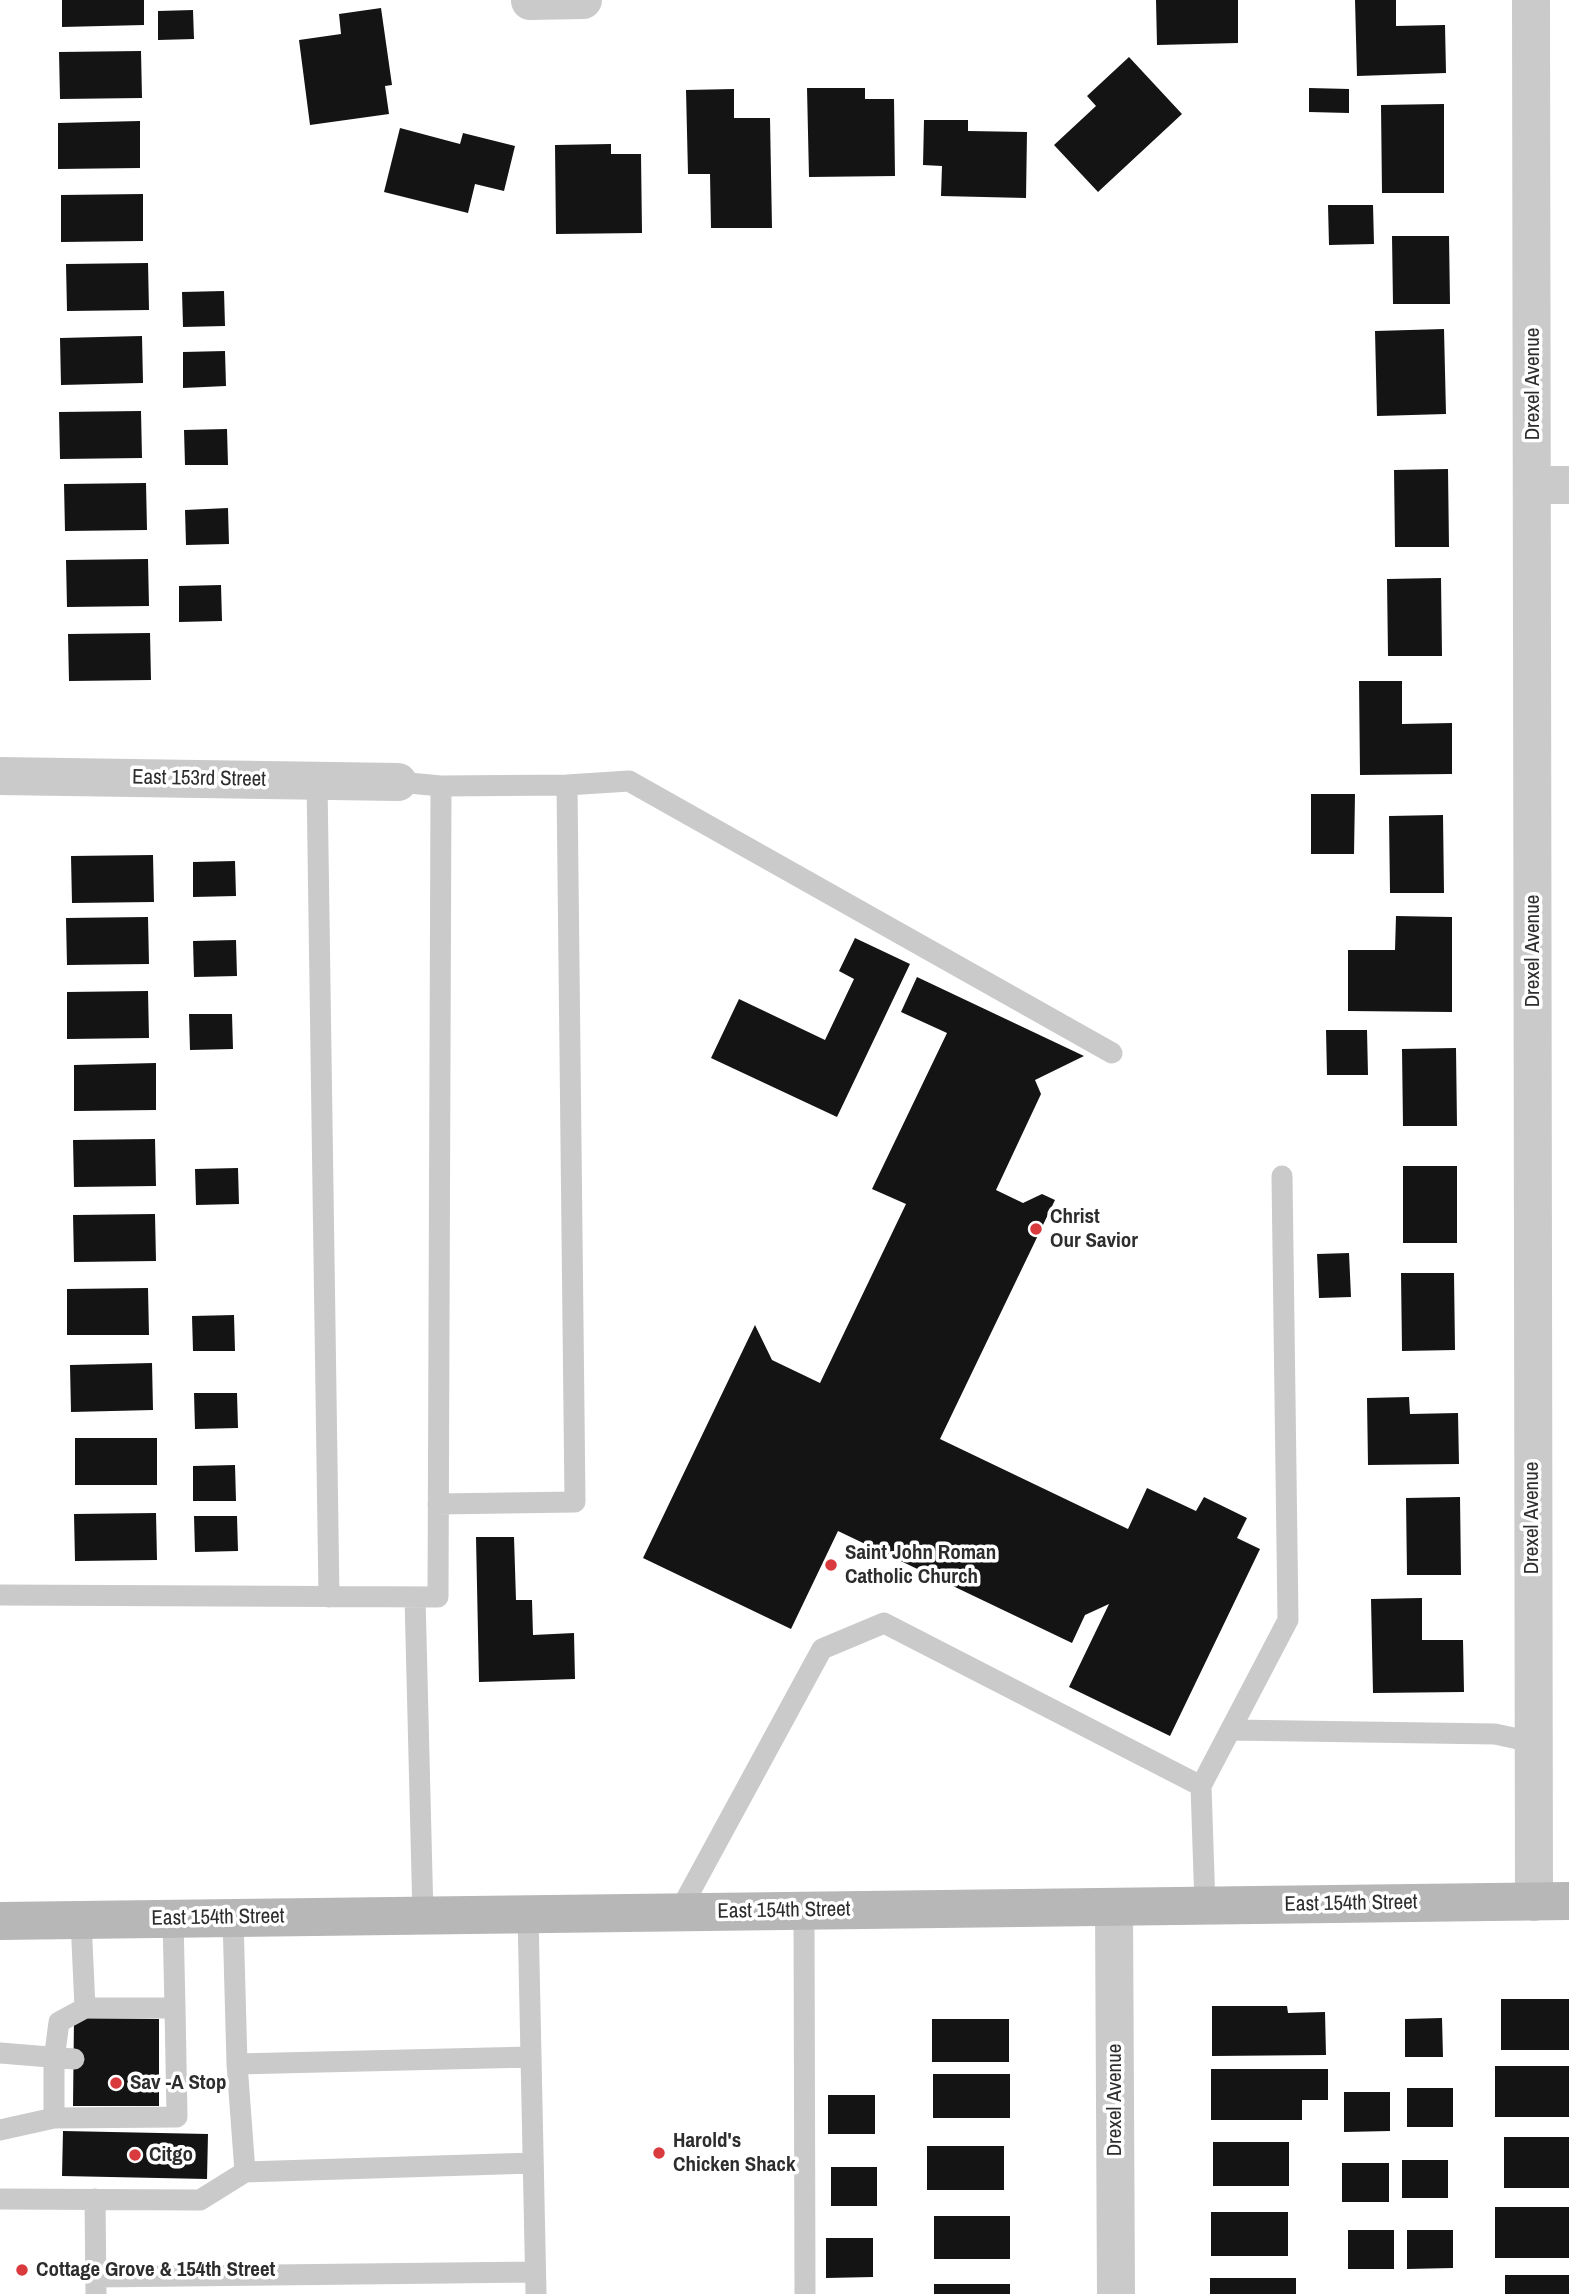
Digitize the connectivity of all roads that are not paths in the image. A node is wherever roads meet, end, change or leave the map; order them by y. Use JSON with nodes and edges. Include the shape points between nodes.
{"nodes":[{"id":1,"x":583,"y":0,"type":"edge"},
{"id":2,"x":1531,"y":0,"type":"edge"},
{"id":3,"x":530,"y":1,"type":"edge"},
{"id":4,"x":1551,"y":485,"type":"edge"},
{"id":5,"x":0,"y":776,"type":"edge"},
{"id":6,"x":317,"y":781,"type":"junction"},
{"id":7,"x":398,"y":782,"type":"joint"},
{"id":8,"x":567,"y":785,"type":"junction"},
{"id":9,"x":442,"y":786,"type":"junction"},
{"id":10,"x":1112,"y":1052,"type":"dead end"},
{"id":11,"x":1282,"y":1177,"type":"dead end"},
{"id":12,"x":438,"y":1504,"type":"junction"},
{"id":13,"x":0,"y":1595,"type":"edge"},
{"id":14,"x":329,"y":1597,"type":"junction"},
{"id":15,"x":415,"y":1597,"type":"junction"},
{"id":16,"x":1231,"y":1730,"type":"junction"},
{"id":17,"x":1532,"y":1742,"type":"junction"},
{"id":18,"x":1201,"y":1786,"type":"junction"},
{"id":19,"x":1551,"y":1901,"type":"edge"},
{"id":20,"x":1205,"y":1906,"type":"junction"},
{"id":21,"x":1114,"y":1907,"type":"junction"},
{"id":22,"x":804,"y":1911,"type":"junction"},
{"id":23,"x":680,"y":1912,"type":"junction"},
{"id":24,"x":528,"y":1914,"type":"junction"},
{"id":25,"x":423,"y":1916,"type":"junction"},
{"id":26,"x":233,"y":1918,"type":"junction"},
{"id":27,"x":173,"y":1919,"type":"junction"},
{"id":28,"x":81,"y":1920,"type":"junction"},
{"id":29,"x":0,"y":1921,"type":"edge"},
{"id":30,"x":85,"y":2008,"type":"junction"},
{"id":31,"x":175,"y":2008,"type":"junction"},
{"id":32,"x":0,"y":2053,"type":"edge"},
{"id":33,"x":531,"y":2057,"type":"junction"},
{"id":34,"x":64,"y":2060,"type":"junction"},
{"id":35,"x":237,"y":2064,"type":"junction"},
{"id":36,"x":54,"y":2118,"type":"junction"},
{"id":37,"x":0,"y":2130,"type":"edge"},
{"id":38,"x":533,"y":2163,"type":"junction"},
{"id":39,"x":244,"y":2172,"type":"junction"},
{"id":40,"x":0,"y":2199,"type":"edge"},
{"id":41,"x":95,"y":2199,"type":"junction"},
{"id":42,"x":536,"y":2272,"type":"junction"},
{"id":43,"x":96,"y":2285,"type":"edge"},
{"id":44,"x":536,"y":2294,"type":"edge"},
{"id":45,"x":805,"y":2294,"type":"edge"},
{"id":46,"x":1116,"y":2294,"type":"edge"}],
"edges":[{"from":1,"to":3,"type":"street"},
{"from":2,"to":4,"type":"street","name":"Drexel Avenue"},
{"from":4,"to":17,"type":"street","name":"Drexel Avenue"},
{"from":5,"to":6,"type":"street","name":"East 153rd Street"},
{"from":6,"to":7,"type":"street","name":"East 153rd Street"},
{"from":6,"to":14,"type":"lane"},
{"from":7,"to":9,"type":"lane"},
{"from":8,"to":9,"type":"lane"},
{"from":8,"to":10,"type":"lane","via":[[629,781]]},
{"from":8,"to":12,"type":"lane","via":[[576,1503]]},
{"from":9,"to":12,"type":"lane"},
{"from":11,"to":16,"type":"lane","via":[[1288,1620]]},
{"from":12,"to":15,"type":"lane","via":[[438,1597]]},
{"from":13,"to":14,"type":"lane"},
{"from":14,"to":15,"type":"lane"},
{"from":15,"to":25,"type":"lane"},
{"from":16,"to":17,"type":"lane","via":[[1496,1734]]},
{"from":16,"to":18,"type":"lane"},
{"from":17,"to":19,"type":"street","name":"Drexel Avenue"},
{"from":18,"to":20,"type":"lane"},
{"from":18,"to":23,"type":"lane","via":[[884,1623],[822,1649]]},
{"from":19,"to":20,"type":"street","name":"East 154th Street"},
{"from":20,"to":21,"type":"street","name":"East 154th Street"},
{"from":21,"to":22,"type":"street","name":"East 154th Street"},
{"from":21,"to":46,"type":"street","name":"Drexel Avenue"},
{"from":22,"to":23,"type":"street","name":"East 154th Street"},
{"from":22,"to":45,"type":"lane"},
{"from":23,"to":24,"type":"street","name":"East 154th Street"},
{"from":24,"to":25,"type":"street","name":"East 154th Street"},
{"from":24,"to":33,"type":"lane"},
{"from":25,"to":26,"type":"street","name":"East 154th Street"},
{"from":26,"to":27,"type":"street","name":"East 154th Street"},
{"from":26,"to":35,"type":"lane"},
{"from":27,"to":28,"type":"street","name":"East 154th Street"},
{"from":27,"to":31,"type":"lane"},
{"from":28,"to":29,"type":"street","name":"East 154th Street"},
{"from":28,"to":30,"type":"lane"},
{"from":30,"to":31,"type":"lane"},
{"from":30,"to":34,"type":"lane","via":[[60,2022]]},
{"from":31,"to":36,"type":"lane","via":[[167,2060],[177,2117]]},
{"from":32,"to":34,"type":"lane"},
{"from":33,"to":35,"type":"lane"},
{"from":33,"to":38,"type":"lane"},
{"from":34,"to":36,"type":"lane"},
{"from":35,"to":39,"type":"lane"},
{"from":36,"to":37,"type":"lane"},
{"from":38,"to":39,"type":"lane"},
{"from":38,"to":42,"type":"lane"},
{"from":39,"to":41,"type":"lane","via":[[200,2200]]},
{"from":40,"to":41,"type":"lane"},
{"from":41,"to":43,"type":"lane"},
{"from":42,"to":43,"type":"lane"},
{"from":42,"to":44,"type":"lane"}]}
